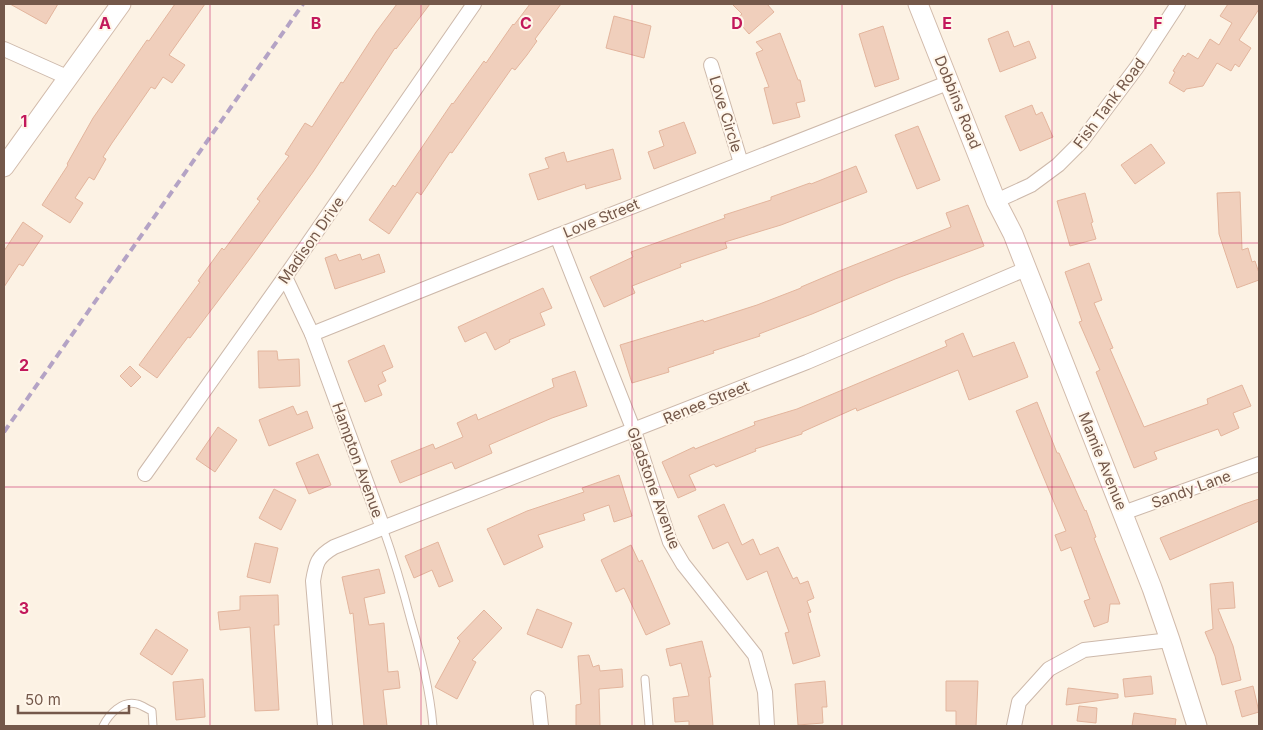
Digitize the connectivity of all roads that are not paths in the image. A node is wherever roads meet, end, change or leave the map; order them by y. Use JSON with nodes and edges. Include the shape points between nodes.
{"nodes":[{"id":1,"x":121,"y":4,"type":"edge"},
{"id":2,"x":474,"y":4,"type":"edge"},
{"id":3,"x":918,"y":4,"type":"edge"},
{"id":4,"x":1178,"y":4,"type":"edge"},
{"id":5,"x":4,"y":49,"type":"edge"},
{"id":6,"x":712,"y":66,"type":"dead end"},
{"id":7,"x":69,"y":78,"type":"junction"},
{"id":8,"x":950,"y":82,"type":"junction"},
{"id":9,"x":741,"y":163,"type":"junction"},
{"id":10,"x":4,"y":167,"type":"edge"},
{"id":11,"x":996,"y":201,"type":"junction"},
{"id":12,"x":557,"y":236,"type":"junction"},
{"id":13,"x":1026,"y":269,"type":"junction"},
{"id":14,"x":285,"y":277,"type":"junction"},
{"id":15,"x":312,"y":334,"type":"junction"},
{"id":16,"x":634,"y":431,"type":"junction"},
{"id":17,"x":1259,"y":464,"type":"edge"},
{"id":18,"x":144,"y":474,"type":"dead end"},
{"id":19,"x":1123,"y":513,"type":"junction"},
{"id":20,"x":383,"y":528,"type":"junction"},
{"id":21,"x":1170,"y":640,"type":"junction"},
{"id":22,"x":645,"y":679,"type":"dead end"},
{"id":23,"x":538,"y":698,"type":"dead end"},
{"id":24,"x":103,"y":726,"type":"edge"},
{"id":25,"x":153,"y":726,"type":"edge"},
{"id":26,"x":326,"y":726,"type":"edge"},
{"id":27,"x":434,"y":726,"type":"edge"},
{"id":28,"x":540,"y":726,"type":"edge"},
{"id":29,"x":650,"y":726,"type":"edge"},
{"id":30,"x":767,"y":726,"type":"edge"},
{"id":31,"x":1014,"y":726,"type":"edge"},
{"id":32,"x":1196,"y":726,"type":"edge"}],
"edges":[{"from":1,"to":7,"type":"street"},
{"from":2,"to":14,"type":"street","name":"Madison Drive"},
{"from":3,"to":8,"type":"street","name":"Dobbins Road"},
{"from":4,"to":11,"type":"street","name":"Fish Tank Road","via":[[1137,67],[1081,142],[1058,165],[1030,185]]},
{"from":5,"to":7,"type":"street"},
{"from":6,"to":9,"type":"street","name":"Love Circle"},
{"from":7,"to":10,"type":"street"},
{"from":8,"to":9,"type":"street","name":"Love Street"},
{"from":8,"to":11,"type":"street","name":"Dobbins Road"},
{"from":9,"to":12,"type":"street","name":"Love Street"},
{"from":11,"to":13,"type":"street","name":"Mamie Avenue"},
{"from":12,"to":15,"type":"street","name":"Love Street"},
{"from":12,"to":16,"type":"street","name":"Gladstone Avenue"},
{"from":13,"to":16,"type":"street","name":"Renee Street"},
{"from":13,"to":19,"type":"street","name":"Mamie Avenue"},
{"from":14,"to":15,"type":"street"},
{"from":14,"to":18,"type":"street","name":"Madison Drive"},
{"from":15,"to":20,"type":"street","name":"Hampton Avenue"},
{"from":16,"to":20,"type":"street","name":"Renee Street"},
{"from":16,"to":30,"type":"street","name":"Gladstone Avenue","via":[[670,542],[683,564],[755,655],[765,692]]},
{"from":17,"to":19,"type":"street","name":"Sandy Lane"},
{"from":19,"to":21,"type":"street","name":"Mamie Avenue"},
{"from":20,"to":26,"type":"street","name":"Hampton Avenue","via":[[334,547],[321,555],[316,567],[313,581]]},
{"from":20,"to":27,"type":"lane","via":[[425,669]]},
{"from":21,"to":31,"type":"street","via":[[1084,650],[1049,669],[1019,702]]},
{"from":21,"to":32,"type":"street","name":"Mamie Avenue"},
{"from":22,"to":29,"type":"lane"},
{"from":23,"to":28,"type":"street"},
{"from":24,"to":25,"type":"lane","via":[[107,717],[122,705],[137,704],[152,712]]}]}
